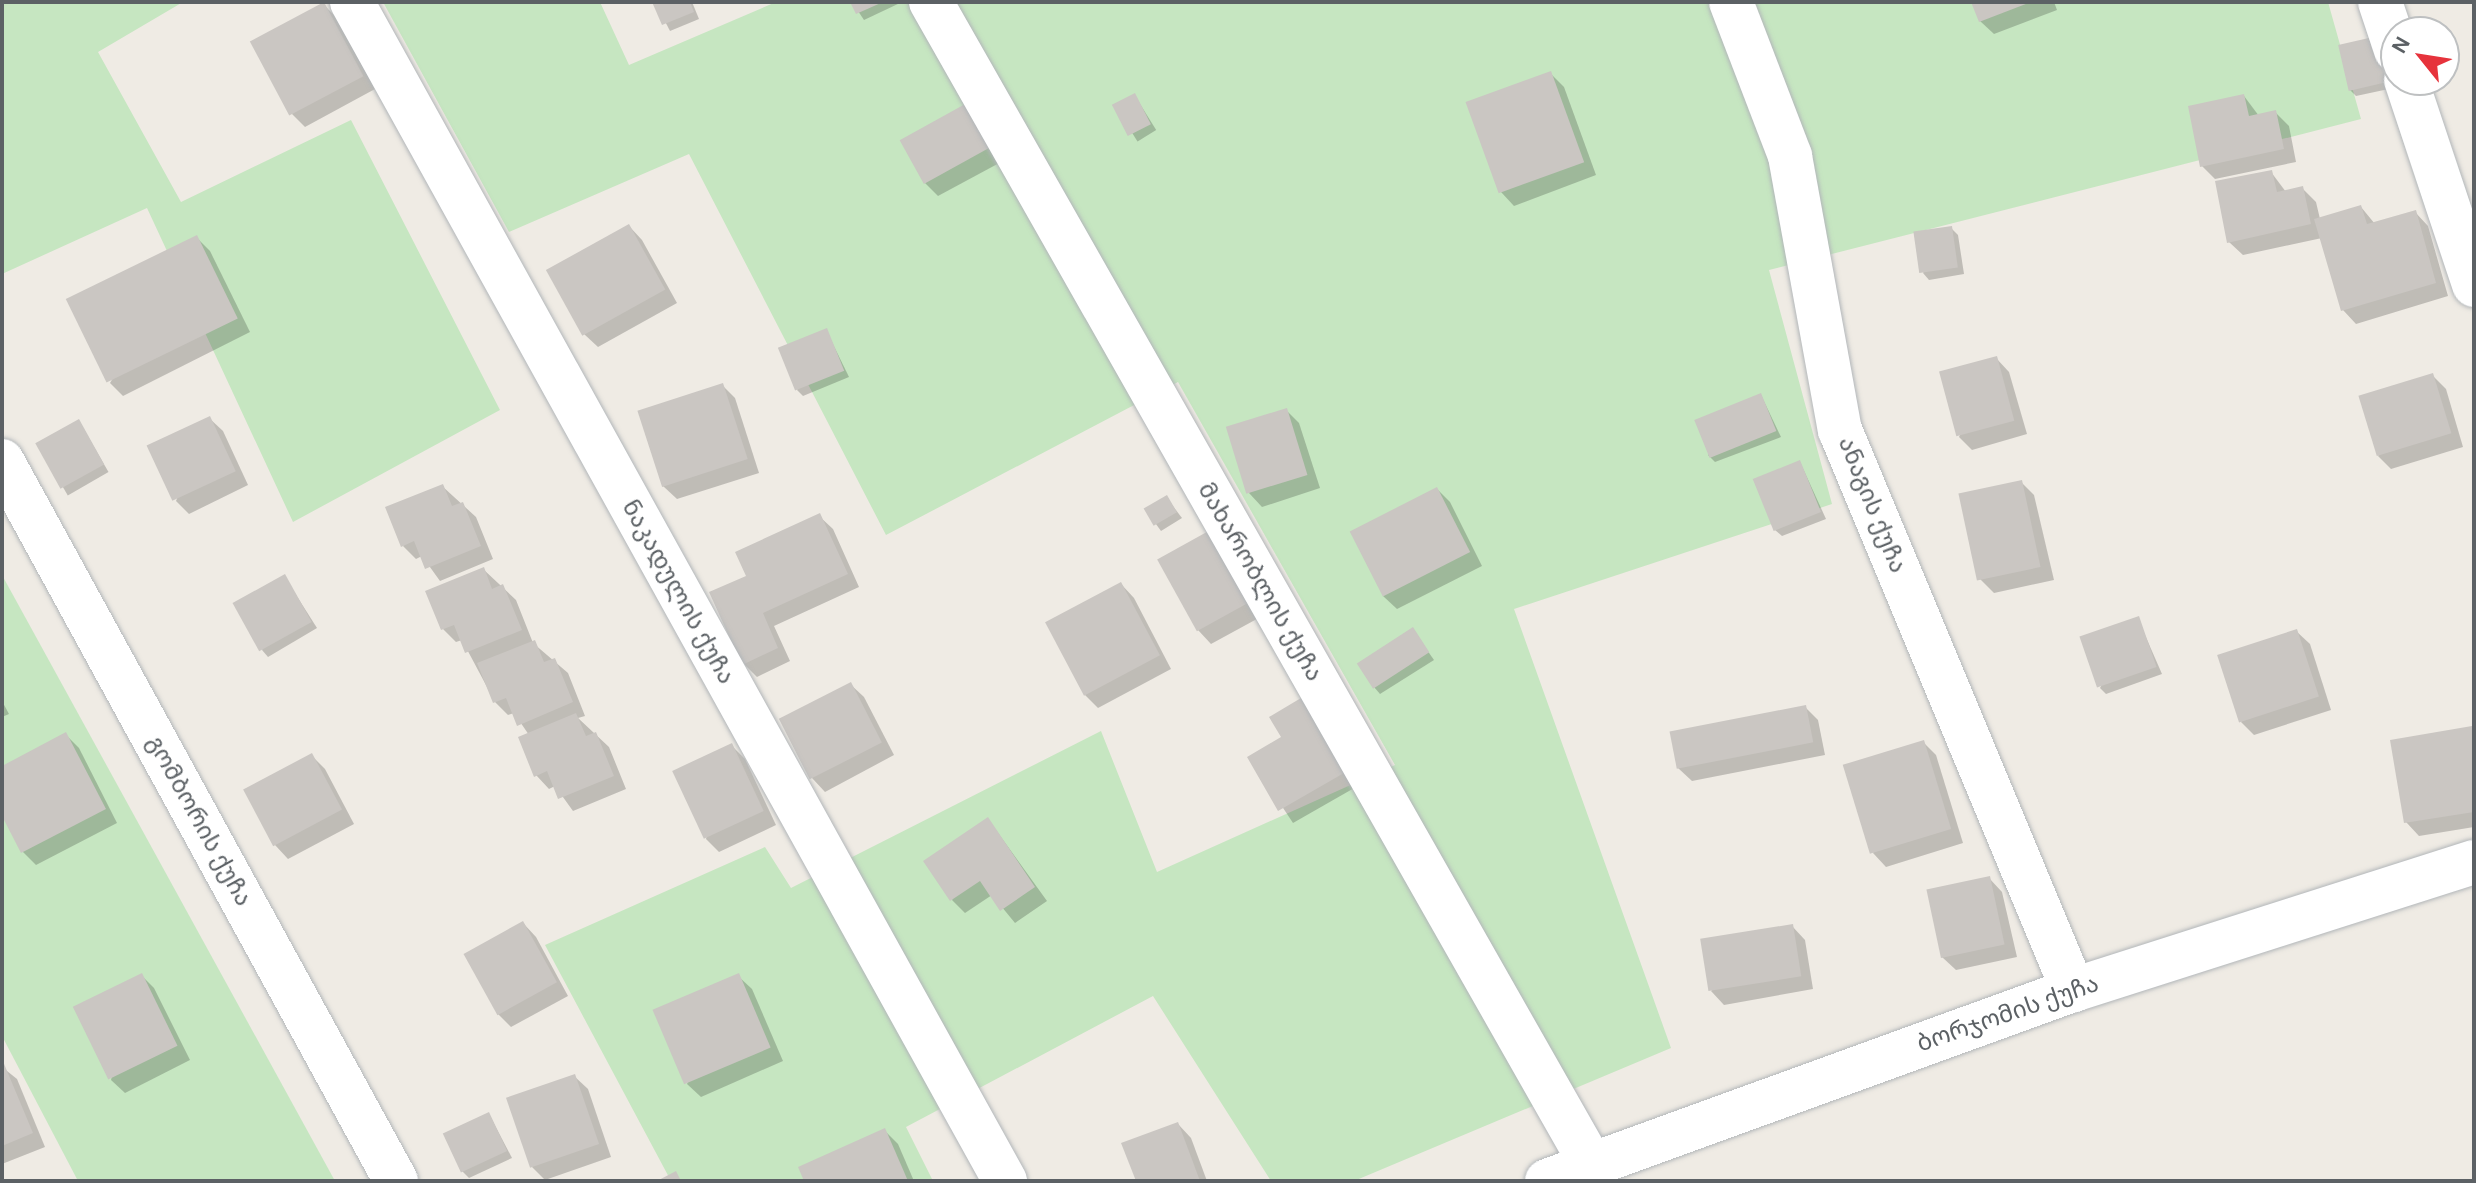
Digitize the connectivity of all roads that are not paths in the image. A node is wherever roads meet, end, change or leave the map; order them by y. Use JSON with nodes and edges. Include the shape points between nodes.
{"nodes":[{"id":1,"x":352,"y":2,"type":"edge"},
{"id":2,"x":931,"y":2,"type":"edge"},
{"id":3,"x":1731,"y":2,"type":"edge"},
{"id":4,"x":2411,"y":96,"type":"edge"},
{"id":5,"x":2474,"y":285,"type":"edge"},
{"id":6,"x":2,"y":461,"type":"edge"},
{"id":7,"x":2474,"y":862,"type":"edge"},
{"id":8,"x":2073,"y":990,"type":"junction"},
{"id":9,"x":1590,"y":1162,"type":"junction"},
{"id":10,"x":396,"y":1181,"type":"edge"},
{"id":11,"x":1005,"y":1181,"type":"edge"},
{"id":12,"x":1547,"y":1181,"type":"edge"}],
"edges":[{"from":1,"to":11,"type":"street","name":"ნაკადულის ქუჩა"},
{"from":2,"to":9,"type":"street","name":"მახარობლის ქუჩა"},
{"from":3,"to":8,"type":"street","name":"ანაგის ქუჩა","via":[[1790,156],[1840,430]]},
{"from":4,"to":5,"type":"street"},
{"from":6,"to":10,"type":"street","name":"გომბორის ქუჩა"},
{"from":7,"to":8,"type":"street","name":"ბორჯომის ქუჩა"},
{"from":8,"to":9,"type":"street","name":"ბორჯომის ქუჩა"},
{"from":9,"to":12,"type":"street","name":"ბორჯომის ქუჩა"}]}
